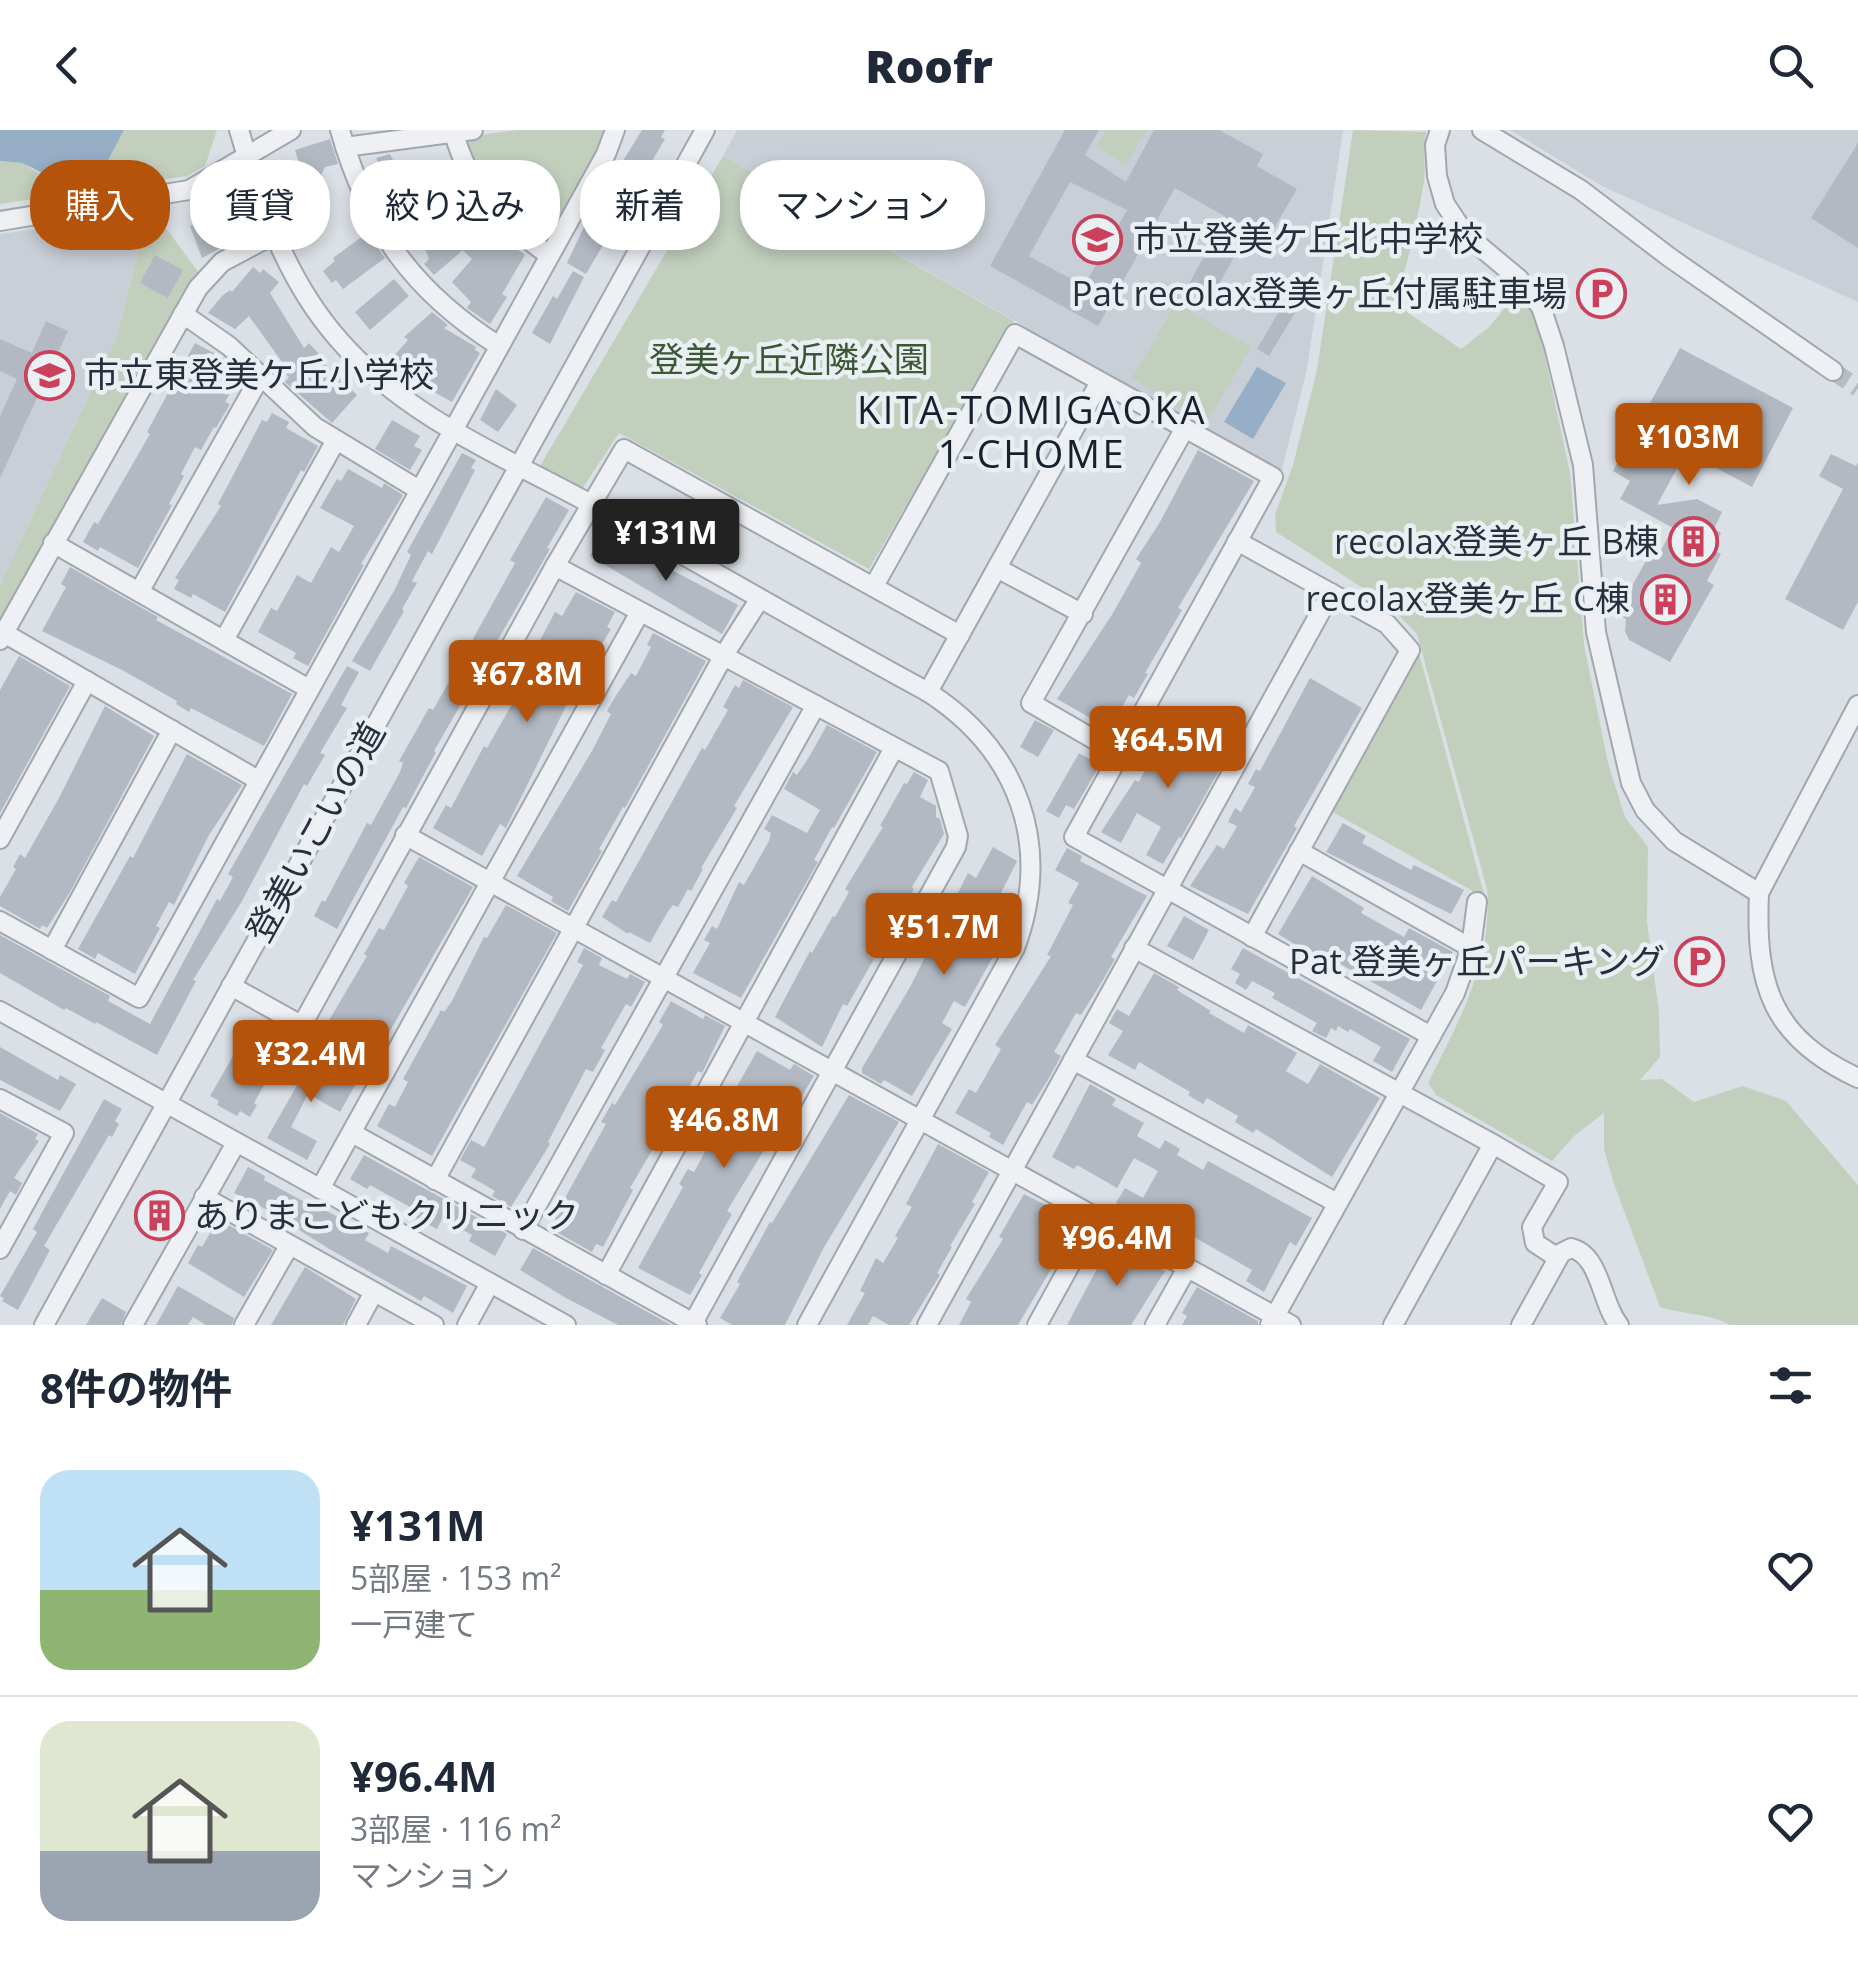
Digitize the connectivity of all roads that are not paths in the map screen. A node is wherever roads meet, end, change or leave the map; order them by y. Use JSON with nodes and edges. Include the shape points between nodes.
{"nodes":[{"id":1,"x":239,"y":130,"type":"edge"},
{"id":2,"x":291,"y":130,"type":"edge"},
{"id":3,"x":473,"y":130,"type":"edge"},
{"id":4,"x":616,"y":130,"type":"edge"},
{"id":5,"x":704,"y":130,"type":"edge"},
{"id":6,"x":1440,"y":130,"type":"edge"},
{"id":7,"x":1482,"y":130,"type":"edge"},
{"id":8,"x":454,"y":133,"type":"junction"},
{"id":9,"x":343,"y":138,"type":"edge"},
{"id":10,"x":247,"y":157,"type":"junction"},
{"id":11,"x":248,"y":160,"type":"edge"},
{"id":12,"x":0,"y":221,"type":"edge"},
{"id":13,"x":243,"y":250,"type":"edge"},
{"id":14,"x":281,"y":250,"type":"edge"},
{"id":15,"x":549,"y":255,"type":"junction"},
{"id":16,"x":184,"y":314,"type":"junction"},
{"id":17,"x":499,"y":346,"type":"junction"},
{"id":18,"x":1832,"y":371,"type":"tunnel mouth"},
{"id":19,"x":260,"y":377,"type":"junction"},
{"id":20,"x":1100,"y":382,"type":"junction"},
{"id":21,"x":1184,"y":428,"type":"junction"},
{"id":22,"x":452,"y":431,"type":"junction"},
{"id":23,"x":335,"y":442,"type":"junction"},
{"id":24,"x":518,"y":466,"type":"junction"},
{"id":25,"x":420,"y":490,"type":"junction"},
{"id":26,"x":590,"y":503,"type":"junction"},
{"id":27,"x":1237,"y":542,"type":"junction"},
{"id":28,"x":53,"y":544,"type":"junction"},
{"id":29,"x":555,"y":566,"type":"junction"},
{"id":30,"x":997,"y":568,"type":"junction"},
{"id":31,"x":874,"y":586,"type":"junction"},
{"id":32,"x":140,"y":592,"type":"junction"},
{"id":33,"x":1331,"y":593,"type":"junction"},
{"id":34,"x":759,"y":600,"type":"junction"},
{"id":35,"x":640,"y":612,"type":"junction"},
{"id":36,"x":1083,"y":614,"type":"junction"},
{"id":37,"x":960,"y":635,"type":"junction"},
{"id":38,"x":2,"y":637,"type":"edge"},
{"id":39,"x":224,"y":640,"type":"junction"},
{"id":40,"x":724,"y":655,"type":"junction"},
{"id":41,"x":87,"y":681,"type":"junction"},
{"id":42,"x":309,"y":689,"type":"junction"},
{"id":43,"x":928,"y":692,"type":"junction"},
{"id":44,"x":816,"y":705,"type":"junction"},
{"id":45,"x":1858,"y":705,"type":"edge"},
{"id":46,"x":172,"y":730,"type":"junction"},
{"id":47,"x":894,"y":748,"type":"junction"},
{"id":48,"x":1121,"y":755,"type":"junction"},
{"id":49,"x":258,"y":780,"type":"junction"},
{"id":50,"x":405,"y":835,"type":"junction"},
{"id":51,"x":0,"y":839,"type":"edge"},
{"id":52,"x":1299,"y":852,"type":"junction"},
{"id":53,"x":490,"y":881,"type":"junction"},
{"id":54,"x":1166,"y":890,"type":"junction"},
{"id":55,"x":1760,"y":894,"type":"junction"},
{"id":56,"x":1477,"y":902,"type":"dead end"},
{"id":57,"x":0,"y":921,"type":"edge"},
{"id":58,"x":576,"y":930,"type":"junction"},
{"id":59,"x":1252,"y":937,"type":"junction"},
{"id":60,"x":1134,"y":948,"type":"junction"},
{"id":61,"x":1471,"y":948,"type":"junction"},
{"id":62,"x":52,"y":950,"type":"junction"},
{"id":63,"x":661,"y":978,"type":"junction"},
{"id":64,"x":230,"y":986,"type":"junction"},
{"id":65,"x":0,"y":1011,"type":"edge"},
{"id":66,"x":745,"y":1023,"type":"junction"},
{"id":67,"x":302,"y":1025,"type":"junction"},
{"id":68,"x":1431,"y":1036,"type":"junction"},
{"id":69,"x":1074,"y":1060,"type":"junction"},
{"id":70,"x":385,"y":1072,"type":"junction"},
{"id":71,"x":832,"y":1072,"type":"junction"},
{"id":72,"x":1858,"y":1078,"type":"edge"},
{"id":73,"x":1399,"y":1092,"type":"junction"},
{"id":74,"x":0,"y":1098,"type":"edge"},
{"id":75,"x":165,"y":1104,"type":"junction"},
{"id":76,"x":921,"y":1120,"type":"junction"},
{"id":77,"x":352,"y":1133,"type":"junction"},
{"id":78,"x":236,"y":1142,"type":"junction"},
{"id":79,"x":1494,"y":1144,"type":"junction"},
{"id":80,"x":1012,"y":1171,"type":"junction"},
{"id":81,"x":435,"y":1180,"type":"junction"},
{"id":82,"x":320,"y":1189,"type":"junction"},
{"id":83,"x":204,"y":1197,"type":"junction"},
{"id":84,"x":1337,"y":1203,"type":"junction"},
{"id":85,"x":1096,"y":1218,"type":"junction"},
{"id":86,"x":523,"y":1230,"type":"junction"},
{"id":87,"x":289,"y":1246,"type":"junction"},
{"id":88,"x":0,"y":1249,"type":"edge"},
{"id":89,"x":1558,"y":1258,"type":"junction"},
{"id":90,"x":1186,"y":1268,"type":"junction"},
{"id":91,"x":606,"y":1276,"type":"junction"},
{"id":92,"x":490,"y":1283,"type":"junction"},
{"id":93,"x":374,"y":1292,"type":"junction"},
{"id":94,"x":1279,"y":1322,"type":"edge"},
{"id":95,"x":695,"y":1324,"type":"edge"},
{"id":96,"x":44,"y":1325,"type":"edge"},
{"id":97,"x":133,"y":1325,"type":"edge"},
{"id":98,"x":244,"y":1325,"type":"edge"},
{"id":99,"x":356,"y":1325,"type":"edge"},
{"id":100,"x":434,"y":1325,"type":"edge"},
{"id":101,"x":466,"y":1325,"type":"edge"},
{"id":102,"x":566,"y":1325,"type":"edge"},
{"id":103,"x":807,"y":1325,"type":"edge"},
{"id":104,"x":926,"y":1325,"type":"edge"},
{"id":105,"x":1037,"y":1325,"type":"edge"},
{"id":106,"x":1155,"y":1325,"type":"edge"},
{"id":107,"x":1393,"y":1325,"type":"edge"},
{"id":108,"x":1521,"y":1325,"type":"edge"},
{"id":109,"x":1619,"y":1325,"type":"edge"}],
"edges":[{"from":1,"to":10,"type":"street"},
{"from":2,"to":10,"type":"street"},
{"from":3,"to":8,"type":"street"},
{"from":4,"to":15,"type":"street"},
{"from":5,"to":24,"type":"street","name":"登美いこいの道"},
{"from":6,"to":55,"type":"street","via":[[1437,176],[1445,204],[1466,234],[1541,307],[1554,346],[1584,466],[1596,632],[1631,783],[1674,841]]},
{"from":7,"to":18,"type":"street","via":[[1581,190]]},
{"from":8,"to":9,"type":"street"},
{"from":8,"to":15,"type":"street","via":[[491,206]]},
{"from":9,"to":17,"type":"street","via":[[374,220],[402,264],[438,302]]},
{"from":10,"to":11,"type":"street"},
{"from":10,"to":12,"type":"street","via":[[188,190]]},
{"from":13,"to":16,"type":"street","via":[[212,271]]},
{"from":14,"to":22,"type":"street","via":[[337,339],[400,397]]},
{"from":15,"to":17,"type":"street"},
{"from":16,"to":19,"type":"street"},
{"from":16,"to":28,"type":"street"},
{"from":17,"to":22,"type":"street"},
{"from":19,"to":23,"type":"street"},
{"from":19,"to":32,"type":"street"},
{"from":20,"to":21,"type":"street"},
{"from":20,"to":30,"type":"street"},
{"from":20,"to":31,"type":"street","via":[[1015,334]]},
{"from":21,"to":27,"type":"street","via":[[1273,477]]},
{"from":21,"to":36,"type":"street"},
{"from":22,"to":24,"type":"street"},
{"from":22,"to":25,"type":"street"},
{"from":23,"to":25,"type":"street"},
{"from":23,"to":39,"type":"street"},
{"from":24,"to":26,"type":"street"},
{"from":24,"to":64,"type":"street","name":"登美いこいの道"},
{"from":25,"to":42,"type":"street"},
{"from":26,"to":29,"type":"street"},
{"from":26,"to":31,"type":"street","via":[[624,449]]},
{"from":26,"to":34,"type":"street"},
{"from":27,"to":33,"type":"street"},
{"from":27,"to":48,"type":"street"},
{"from":28,"to":32,"type":"street"},
{"from":28,"to":38,"type":"street"},
{"from":29,"to":35,"type":"street"},
{"from":29,"to":50,"type":"street"},
{"from":30,"to":36,"type":"street"},
{"from":30,"to":37,"type":"street"},
{"from":31,"to":37,"type":"street"},
{"from":32,"to":39,"type":"street"},
{"from":33,"to":52,"type":"street","via":[[1386,624],[1410,650]]},
{"from":33,"to":54,"type":"street"},
{"from":34,"to":40,"type":"street"},
{"from":34,"to":43,"type":"street"},
{"from":35,"to":40,"type":"street"},
{"from":35,"to":53,"type":"street"},
{"from":36,"to":48,"type":"street","via":[[1031,703]]},
{"from":37,"to":43,"type":"street"},
{"from":38,"to":41,"type":"street"},
{"from":39,"to":42,"type":"street"},
{"from":40,"to":44,"type":"street"},
{"from":40,"to":58,"type":"street"},
{"from":41,"to":46,"type":"street"},
{"from":41,"to":51,"type":"street"},
{"from":42,"to":49,"type":"street"},
{"from":43,"to":76,"type":"street","via":[[996,754],[1018,796],[1031,863],[1028,906],[1015,948]]},
{"from":44,"to":47,"type":"street"},
{"from":44,"to":63,"type":"street"},
{"from":45,"to":55,"type":"street"},
{"from":46,"to":49,"type":"street"},
{"from":46,"to":62,"type":"street"},
{"from":47,"to":66,"type":"street"},
{"from":47,"to":71,"type":"street","via":[[939,771],[956,847]]},
{"from":48,"to":54,"type":"street","via":[[1074,837]]},
{"from":49,"to":62,"type":"street","via":[[139,998]]},
{"from":50,"to":53,"type":"street"},
{"from":50,"to":67,"type":"street"},
{"from":52,"to":59,"type":"street"},
{"from":52,"to":61,"type":"street"},
{"from":53,"to":58,"type":"street"},
{"from":53,"to":70,"type":"street"},
{"from":54,"to":59,"type":"street"},
{"from":54,"to":60,"type":"street"},
{"from":55,"to":72,"type":"street","via":[[1759,954],[1778,1015],[1813,1054]]},
{"from":56,"to":61,"type":"street"},
{"from":57,"to":62,"type":"street"},
{"from":58,"to":63,"type":"street"},
{"from":58,"to":81,"type":"street"},
{"from":59,"to":68,"type":"street"},
{"from":60,"to":69,"type":"street"},
{"from":60,"to":73,"type":"street"},
{"from":61,"to":68,"type":"street"},
{"from":63,"to":66,"type":"street"},
{"from":63,"to":86,"type":"street"},
{"from":64,"to":67,"type":"street"},
{"from":64,"to":75,"type":"street","name":"登美いこいの道"},
{"from":65,"to":75,"type":"street"},
{"from":66,"to":71,"type":"street"},
{"from":66,"to":91,"type":"street"},
{"from":67,"to":70,"type":"street"},
{"from":68,"to":73,"type":"street"},
{"from":69,"to":80,"type":"street"},
{"from":69,"to":84,"type":"street"},
{"from":70,"to":77,"type":"street"},
{"from":71,"to":76,"type":"street"},
{"from":71,"to":95,"type":"street"},
{"from":73,"to":79,"type":"street"},
{"from":73,"to":84,"type":"street"},
{"from":74,"to":88,"type":"street","via":[[64,1133]]},
{"from":75,"to":78,"type":"street"},
{"from":75,"to":96,"type":"street","name":"登美いこいの道"},
{"from":76,"to":80,"type":"street"},
{"from":76,"to":103,"type":"street"},
{"from":77,"to":81,"type":"street"},
{"from":77,"to":82,"type":"street"},
{"from":78,"to":82,"type":"street"},
{"from":78,"to":83,"type":"street"},
{"from":79,"to":89,"type":"street","via":[[1558,1182],[1532,1227],[1535,1242]]},
{"from":79,"to":107,"type":"street"},
{"from":80,"to":85,"type":"street"},
{"from":80,"to":104,"type":"street"},
{"from":81,"to":86,"type":"street"},
{"from":82,"to":92,"type":"street"},
{"from":83,"to":87,"type":"street"},
{"from":83,"to":97,"type":"street"},
{"from":84,"to":94,"type":"street"},
{"from":85,"to":90,"type":"street"},
{"from":85,"to":105,"type":"street"},
{"from":86,"to":91,"type":"street"},
{"from":87,"to":93,"type":"street"},
{"from":87,"to":98,"type":"street"},
{"from":89,"to":108,"type":"street"},
{"from":89,"to":109,"type":"street","via":[[1570,1248],[1583,1253]]},
{"from":90,"to":94,"type":"street"},
{"from":90,"to":106,"type":"street"},
{"from":91,"to":95,"type":"street"},
{"from":92,"to":101,"type":"street"},
{"from":92,"to":102,"type":"street"},
{"from":93,"to":99,"type":"street"},
{"from":93,"to":100,"type":"street"}]}
